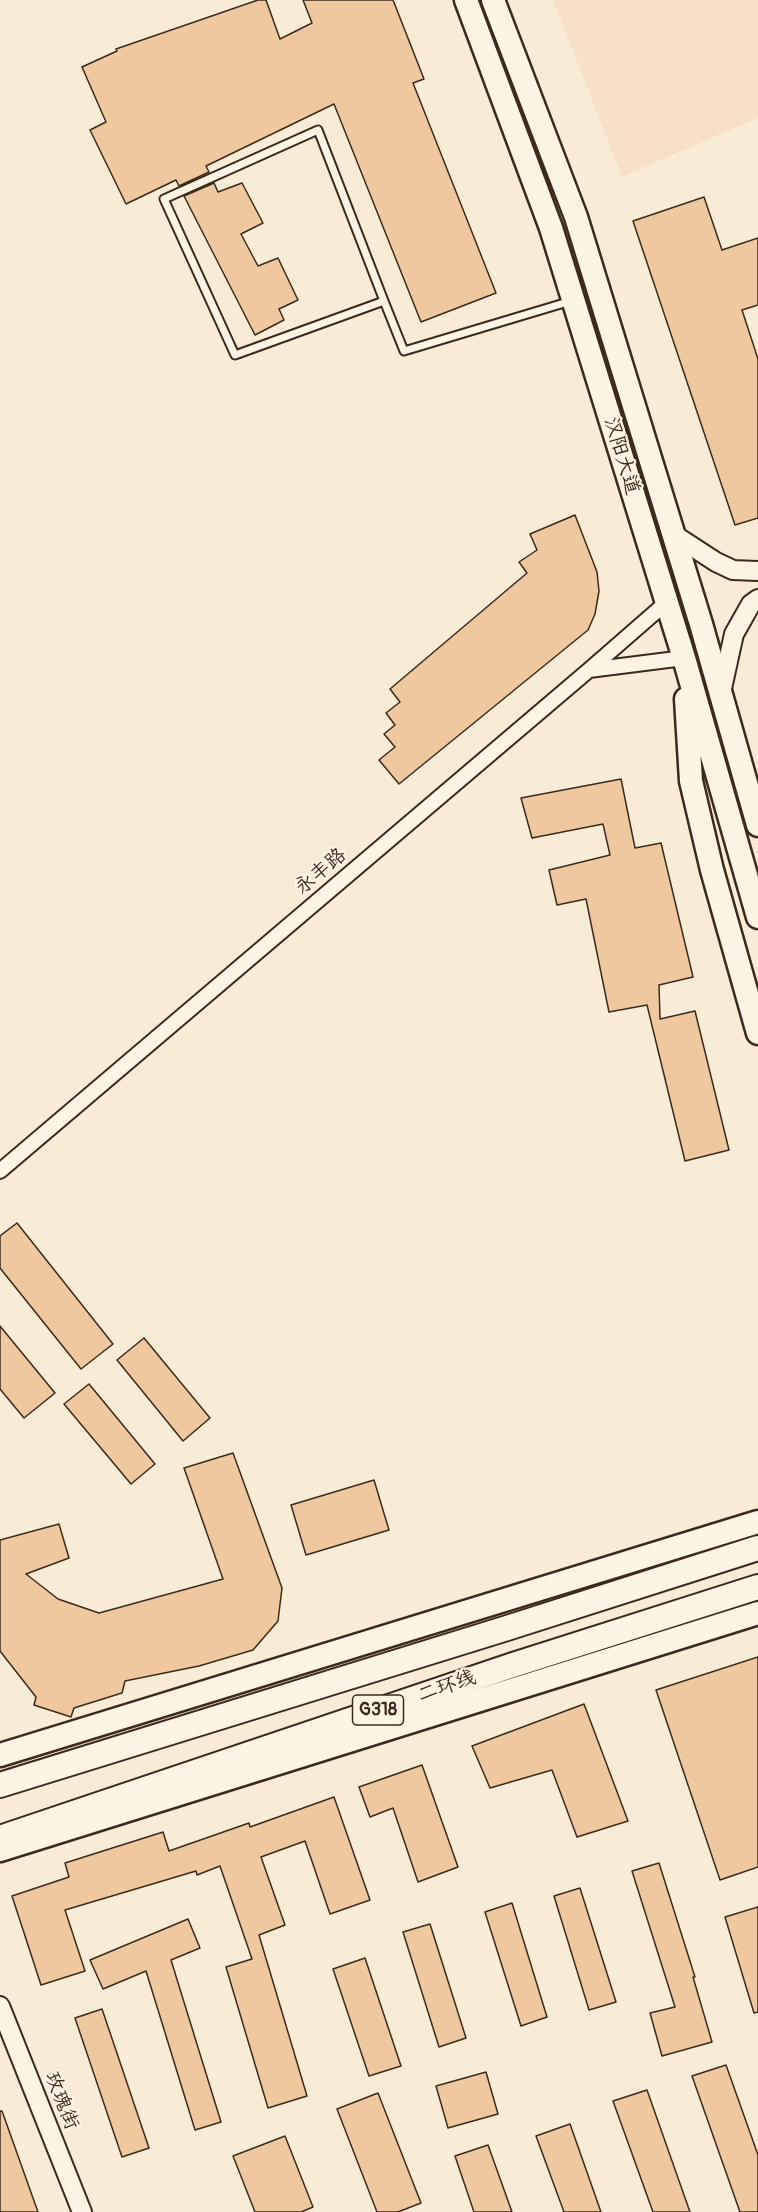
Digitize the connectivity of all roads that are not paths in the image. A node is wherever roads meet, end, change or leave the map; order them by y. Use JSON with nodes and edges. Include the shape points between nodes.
{"nodes":[{"id":1,"x":466,"y":0,"type":"edge"},
{"id":2,"x":493,"y":0,"type":"edge"},
{"id":3,"x":573,"y":300,"type":"junction"},
{"id":4,"x":384,"y":301,"type":"junction"},
{"id":5,"x":673,"y":534,"type":"junction"},
{"id":6,"x":758,"y":572,"type":"edge"},
{"id":7,"x":758,"y":599,"type":"edge"},
{"id":8,"x":667,"y":602,"type":"junction"},
{"id":9,"x":684,"y":658,"type":"junction"},
{"id":10,"x":589,"y":670,"type":"junction"},
{"id":11,"x":721,"y":693,"type":"junction"},
{"id":12,"x":758,"y":823,"type":"edge"},
{"id":13,"x":758,"y":917,"type":"edge"},
{"id":14,"x":758,"y":1034,"type":"edge"},
{"id":15,"x":0,"y":1171,"type":"edge"},
{"id":16,"x":758,"y":1522,"type":"edge"},
{"id":17,"x":758,"y":1548,"type":"edge"},
{"id":18,"x":758,"y":1587,"type":"edge"},
{"id":19,"x":758,"y":1612,"type":"edge"},
{"id":20,"x":0,"y":1755,"type":"edge"},
{"id":21,"x":0,"y":1785,"type":"edge"},
{"id":22,"x":0,"y":1838,"type":"edge"},
{"id":23,"x":0,"y":1850,"type":"edge"},
{"id":24,"x":0,"y":2006,"type":"edge"},
{"id":25,"x":82,"y":2212,"type":"edge"}],
"edges":[{"from":1,"to":3,"type":"main road","name":"汉阳大道","via":[[551,228]]},
{"from":2,"to":5,"type":"main road","name":"汉阳大道","via":[[576,217]]},
{"from":3,"to":4,"type":"lane","via":[[404,351]]},
{"from":3,"to":8,"type":"main road","name":"汉阳大道"},
{"from":4,"to":4,"type":"lane","via":[[318,130],[164,200],[235,355]]},
{"from":5,"to":6,"type":"street","via":[[733,570]]},
{"from":5,"to":11,"type":"main road","name":"汉阳大道"},
{"from":7,"to":11,"type":"street","via":[[734,634]]},
{"from":8,"to":9,"type":"main road","name":"汉阳大道"},
{"from":8,"to":10,"type":"street","name":"永丰路"},
{"from":9,"to":10,"type":"street"},
{"from":9,"to":13,"type":"main road","name":"汉阳大道"},
{"from":9,"to":14,"type":"main road","via":[[691,781]]},
{"from":10,"to":15,"type":"street","name":"永丰路"},
{"from":11,"to":12,"type":"main road","name":"汉阳大道"},
{"from":16,"to":20,"type":"main road"},
{"from":17,"to":21,"type":"highway","name":"二环线","number":"G318"},
{"from":18,"to":22,"type":"highway","name":"二环线","number":"G318"},
{"from":19,"to":23,"type":"main road"},
{"from":24,"to":25,"type":"street","name":"玫瑰街"}]}
